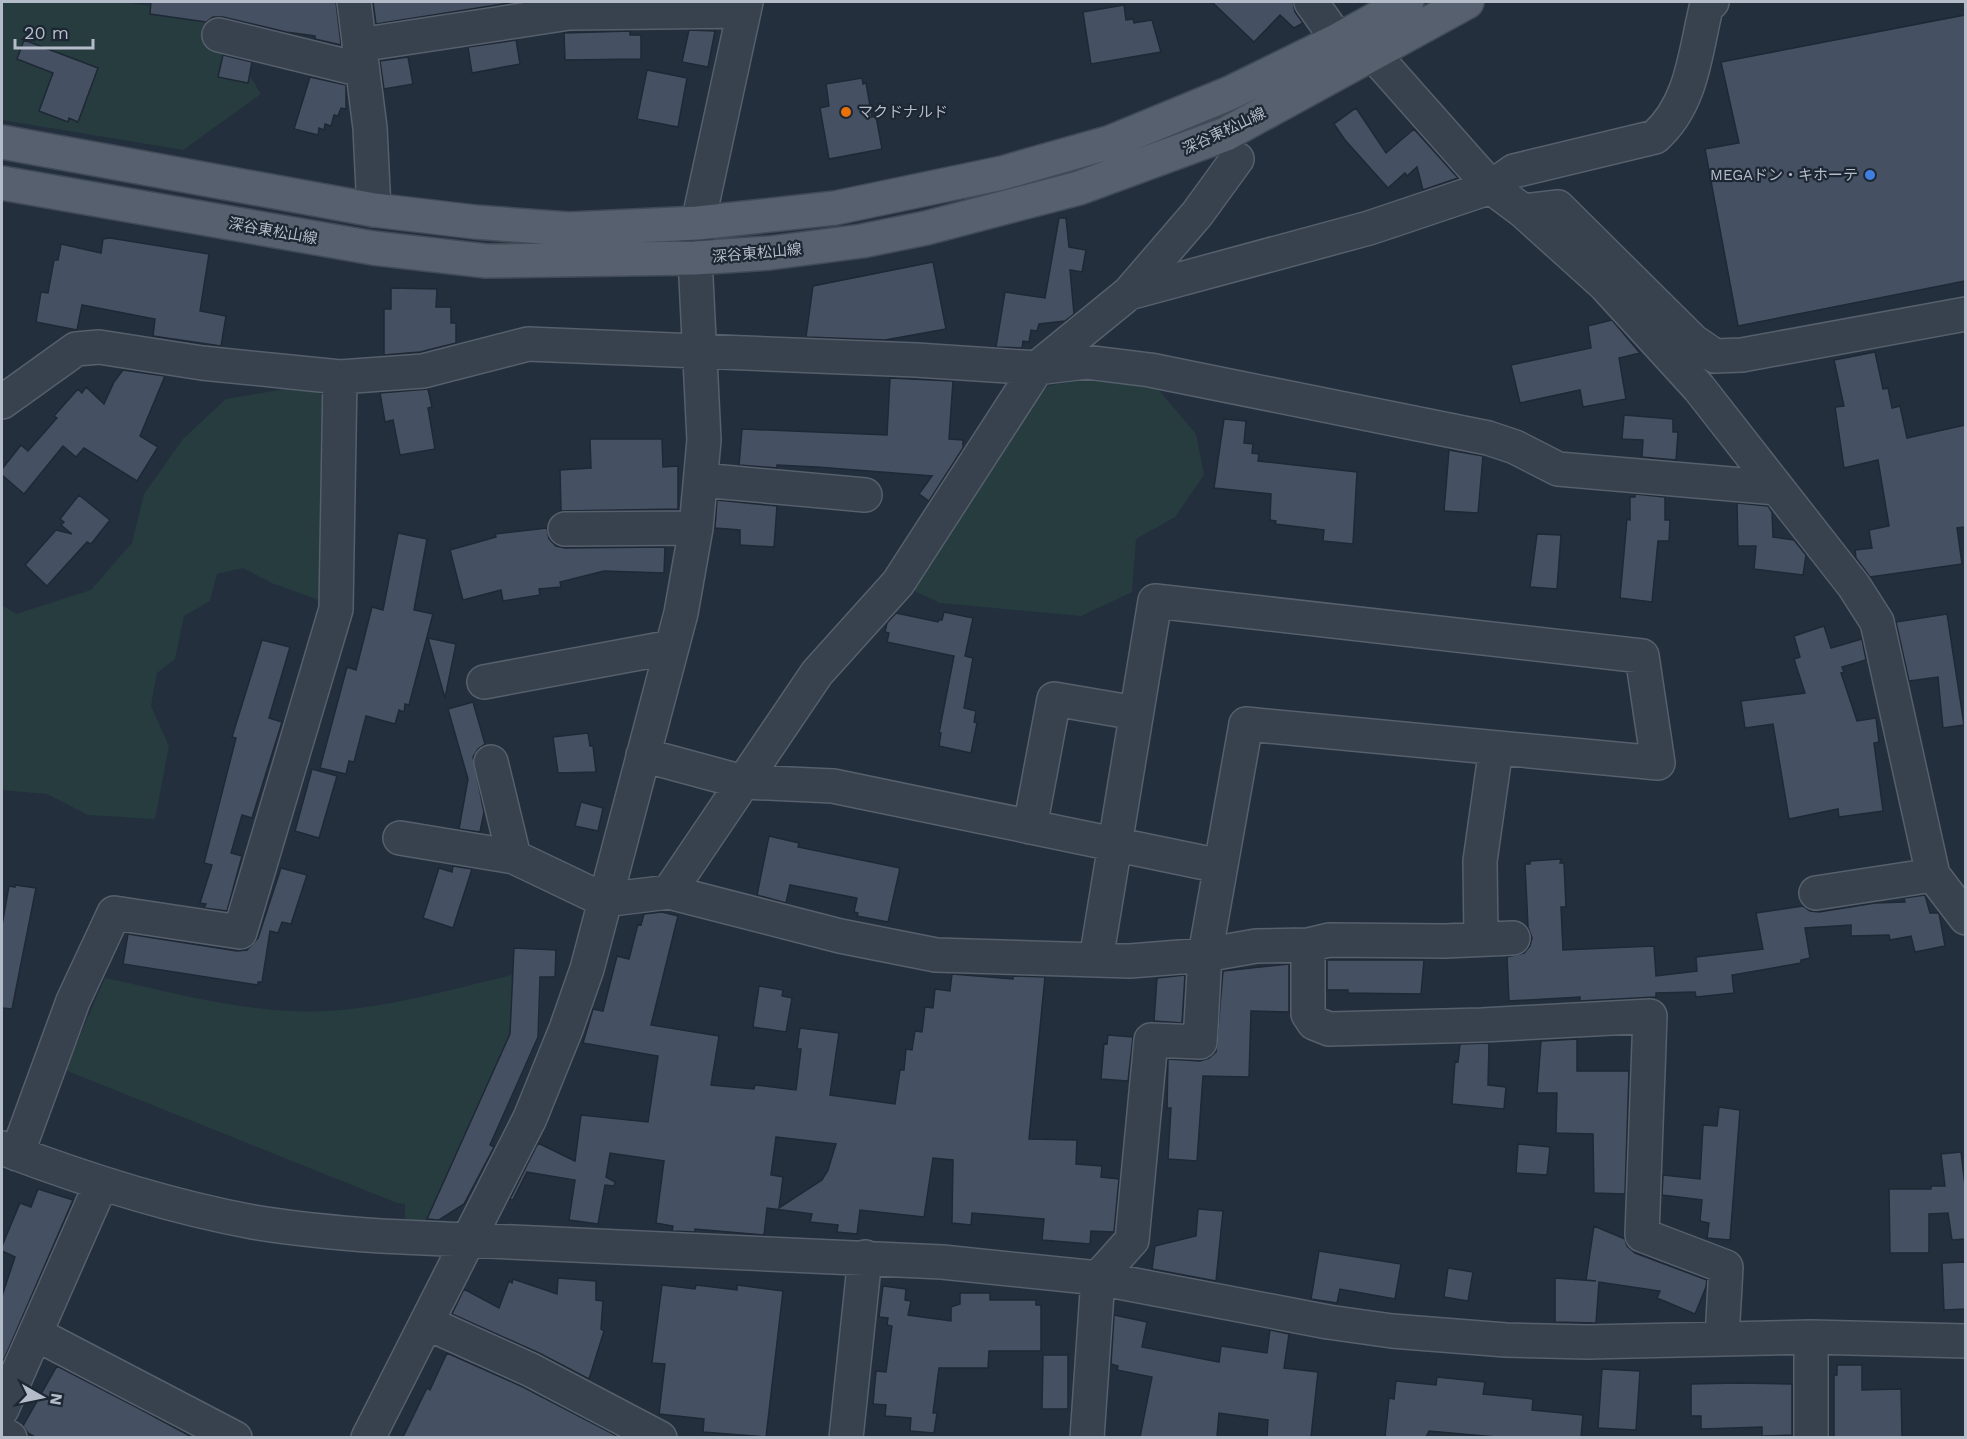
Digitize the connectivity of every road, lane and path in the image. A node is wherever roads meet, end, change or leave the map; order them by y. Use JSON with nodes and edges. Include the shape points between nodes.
{"nodes":[{"id":1,"x":354,"y":2,"type":"edge"},
{"id":2,"x":1311,"y":2,"type":"edge"},
{"id":3,"x":1407,"y":2,"type":"edge"},
{"id":4,"x":1467,"y":2,"type":"edge"},
{"id":5,"x":1712,"y":2,"type":"edge"},
{"id":6,"x":745,"y":7,"type":"edge"},
{"id":7,"x":219,"y":35,"type":"dead end"},
{"id":8,"x":1338,"y":40,"type":"junction"},
{"id":9,"x":1374,"y":55,"type":"junction"},
{"id":10,"x":361,"y":58,"type":"junction"},
{"id":11,"x":2,"y":142,"type":"edge"},
{"id":12,"x":1238,"y":159,"type":"dead end"},
{"id":13,"x":2,"y":183,"type":"edge"},
{"id":14,"x":1491,"y":187,"type":"junction"},
{"id":15,"x":374,"y":210,"type":"junction"},
{"id":16,"x":1523,"y":211,"type":"junction"},
{"id":17,"x":698,"y":223,"type":"junction"},
{"id":18,"x":695,"y":258,"type":"junction"},
{"id":19,"x":1129,"y":293,"type":"junction"},
{"id":20,"x":1965,"y":314,"type":"edge"},
{"id":21,"x":701,"y":352,"type":"junction"},
{"id":22,"x":1037,"y":368,"type":"junction"},
{"id":23,"x":340,"y":377,"type":"junction"},
{"id":24,"x":2,"y":402,"type":"edge"},
{"id":25,"x":701,"y":480,"type":"junction"},
{"id":26,"x":1777,"y":488,"type":"junction"},
{"id":27,"x":865,"y":495,"type":"dead end"},
{"id":28,"x":696,"y":528,"type":"junction"},
{"id":29,"x":565,"y":529,"type":"dead end"},
{"id":30,"x":672,"y":647,"type":"junction"},
{"id":31,"x":484,"y":682,"type":"dead end"},
{"id":32,"x":1136,"y":713,"type":"junction"},
{"id":33,"x":1496,"y":748,"type":"junction"},
{"id":34,"x":643,"y":755,"type":"junction"},
{"id":35,"x":491,"y":762,"type":"dead end"},
{"id":36,"x":743,"y":782,"type":"junction"},
{"id":37,"x":1030,"y":827,"type":"junction"},
{"id":38,"x":400,"y":838,"type":"dead end"},
{"id":39,"x":1115,"y":844,"type":"junction"},
{"id":40,"x":514,"y":857,"type":"junction"},
{"id":41,"x":1221,"y":866,"type":"junction"},
{"id":42,"x":1933,"y":875,"type":"junction"},
{"id":43,"x":669,"y":892,"type":"junction"},
{"id":44,"x":1816,"y":893,"type":"dead end"},
{"id":45,"x":604,"y":900,"type":"junction"},
{"id":46,"x":1965,"y":918,"type":"edge"},
{"id":47,"x":1513,"y":938,"type":"dead end"},
{"id":48,"x":1481,"y":939,"type":"junction"},
{"id":49,"x":1308,"y":945,"type":"junction"},
{"id":50,"x":1205,"y":955,"type":"junction"},
{"id":51,"x":1096,"y":960,"type":"junction"},
{"id":52,"x":9,"y":1151,"type":"edge"},
{"id":53,"x":101,"y":1184,"type":"junction"},
{"id":54,"x":468,"y":1240,"type":"junction"},
{"id":55,"x":865,"y":1257,"type":"junction"},
{"id":56,"x":1098,"y":1278,"type":"junction"},
{"id":57,"x":427,"y":1323,"type":"junction"},
{"id":58,"x":36,"y":1334,"type":"junction"},
{"id":59,"x":1811,"y":1337,"type":"junction"},
{"id":60,"x":1722,"y":1338,"type":"junction"},
{"id":61,"x":1965,"y":1341,"type":"edge"},
{"id":62,"x":2,"y":1409,"type":"edge"},
{"id":63,"x":2,"y":1433,"type":"edge"},
{"id":64,"x":10,"y":1437,"type":"edge"},
{"id":65,"x":235,"y":1437,"type":"edge"},
{"id":66,"x":368,"y":1437,"type":"edge"},
{"id":67,"x":660,"y":1437,"type":"edge"},
{"id":68,"x":846,"y":1437,"type":"edge"},
{"id":69,"x":1087,"y":1437,"type":"edge"},
{"id":70,"x":1811,"y":1437,"type":"edge"}],
"edges":[{"from":1,"to":10,"type":"street"},
{"from":2,"to":8,"type":"street"},
{"from":3,"to":8,"type":"main road"},
{"from":4,"to":9,"type":"main road","name":"深谷東松山線"},
{"from":5,"to":14,"type":"street","via":[[1707,8],[1682,103],[1670,124],[1655,137],[1514,171]]},
{"from":6,"to":10,"type":"street","via":[[569,13]]},
{"from":6,"to":17,"type":"street"},
{"from":7,"to":10,"type":"street"},
{"from":8,"to":17,"type":"main road","via":[[1230,93],[1129,135],[1002,173],[835,208]]},
{"from":9,"to":14,"type":"street"},
{"from":9,"to":18,"type":"main road","name":"深谷東松山線","via":[[1226,134],[1079,188],[862,241]]},
{"from":10,"to":15,"type":"street","via":[[370,128]]},
{"from":11,"to":15,"type":"main road"},
{"from":12,"to":19,"type":"street","via":[[1190,223]]},
{"from":13,"to":18,"type":"main road","name":"深谷東松山線","via":[[361,246],[486,261]]},
{"from":14,"to":16,"type":"street"},
{"from":14,"to":19,"type":"street","via":[[1369,228]]},
{"from":15,"to":17,"type":"main road","via":[[568,229]]},
{"from":16,"to":20,"type":"street","via":[[1558,207],[1693,341],[1715,356],[1742,355]]},
{"from":16,"to":26,"type":"street","via":[[1632,312],[1699,388]]},
{"from":17,"to":18,"type":"street"},
{"from":18,"to":21,"type":"street"},
{"from":19,"to":22,"type":"street"},
{"from":21,"to":22,"type":"street"},
{"from":21,"to":23,"type":"street","via":[[528,344],[423,371]]},
{"from":21,"to":25,"type":"street"},
{"from":22,"to":26,"type":"street","via":[[1086,362],[1150,370],[1488,438],[1558,469]]},
{"from":22,"to":36,"type":"street","via":[[898,583],[816,673]]},
{"from":23,"to":24,"type":"street","via":[[202,363],[99,347],[75,349]]},
{"from":23,"to":52,"type":"street","via":[[336,609],[240,932],[114,913]]},
{"from":25,"to":27,"type":"street"},
{"from":25,"to":28,"type":"street"},
{"from":26,"to":42,"type":"street","via":[[1854,586],[1877,622]]},
{"from":28,"to":29,"type":"street"},
{"from":28,"to":30,"type":"street"},
{"from":30,"to":31,"type":"street"},
{"from":30,"to":34,"type":"street"},
{"from":32,"to":33,"type":"street","via":[[1155,601],[1641,656],[1658,763]]},
{"from":32,"to":37,"type":"street","via":[[1054,699]]},
{"from":32,"to":39,"type":"street"},
{"from":33,"to":41,"type":"street","via":[[1246,724]]},
{"from":33,"to":48,"type":"street","via":[[1480,861]]},
{"from":34,"to":36,"type":"street"},
{"from":34,"to":45,"type":"street"},
{"from":35,"to":40,"type":"street"},
{"from":36,"to":37,"type":"street","via":[[833,786]]},
{"from":36,"to":43,"type":"street"},
{"from":37,"to":39,"type":"street"},
{"from":38,"to":40,"type":"street"},
{"from":39,"to":41,"type":"street"},
{"from":39,"to":51,"type":"street"},
{"from":40,"to":45,"type":"street"},
{"from":41,"to":50,"type":"street"},
{"from":42,"to":44,"type":"street"},
{"from":42,"to":46,"type":"street"},
{"from":43,"to":45,"type":"street"},
{"from":43,"to":51,"type":"street","via":[[840,936],[936,955]]},
{"from":45,"to":54,"type":"street","via":[[587,969],[548,1077]]},
{"from":47,"to":48,"type":"street"},
{"from":48,"to":49,"type":"street","via":[[1329,940]]},
{"from":49,"to":50,"type":"street","via":[[1256,946]]},
{"from":49,"to":60,"type":"street","via":[[1308,1014],[1314,1023],[1329,1029],[1650,1016],[1642,1235],[1726,1267]]},
{"from":50,"to":51,"type":"street"},
{"from":50,"to":56,"type":"street","via":[[1200,1042],[1150,1040],[1132,1240]]},
{"from":52,"to":53,"type":"street"},
{"from":53,"to":54,"type":"street","via":[[253,1222],[381,1236]]},
{"from":53,"to":58,"type":"street"},
{"from":54,"to":55,"type":"street"},
{"from":54,"to":57,"type":"street"},
{"from":55,"to":56,"type":"street"},
{"from":55,"to":68,"type":"street"},
{"from":56,"to":60,"type":"street","via":[[1392,1331],[1587,1342]]},
{"from":56,"to":69,"type":"street"},
{"from":57,"to":66,"type":"street"},
{"from":57,"to":67,"type":"street","via":[[531,1370]]},
{"from":58,"to":62,"type":"street"},
{"from":58,"to":65,"type":"street"},
{"from":59,"to":60,"type":"street"},
{"from":59,"to":61,"type":"street"},
{"from":59,"to":70,"type":"street"},
{"from":63,"to":64,"type":"street"}]}
